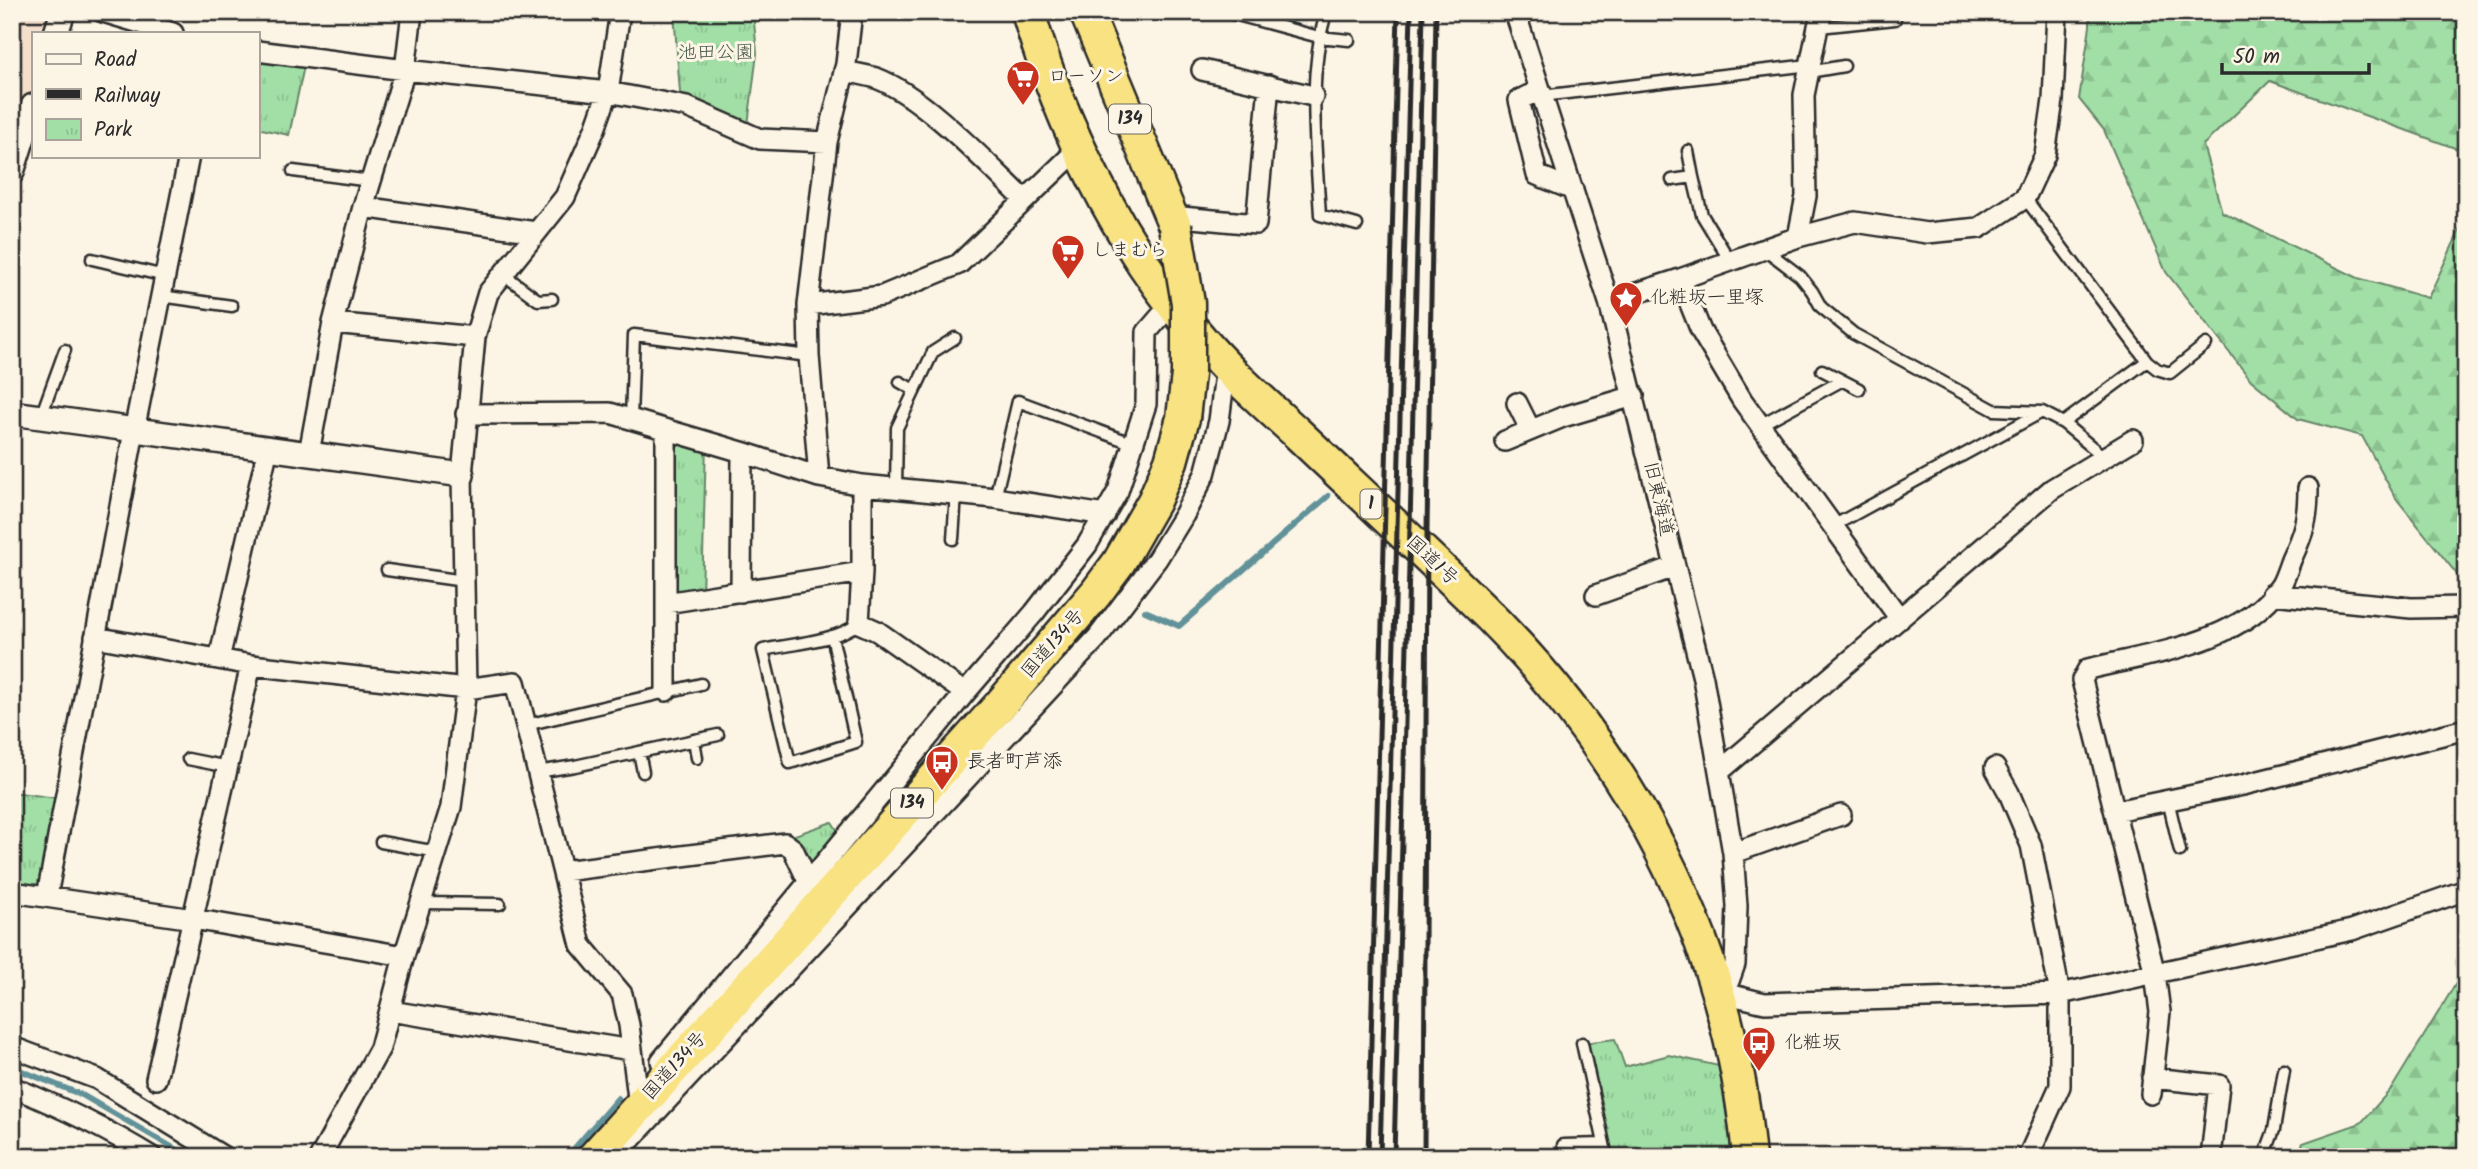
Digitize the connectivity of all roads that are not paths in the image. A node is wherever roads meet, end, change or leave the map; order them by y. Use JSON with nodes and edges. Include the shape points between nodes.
{"nodes":[{"id":1,"x":63,"y":12,"type":"edge"},
{"id":2,"x":103,"y":12,"type":"edge"},
{"id":3,"x":412,"y":12,"type":"edge"},
{"id":4,"x":620,"y":12,"type":"edge"},
{"id":5,"x":852,"y":12,"type":"edge"},
{"id":6,"x":1028,"y":12,"type":"edge"},
{"id":7,"x":1086,"y":12,"type":"edge"},
{"id":8,"x":1226,"y":12,"type":"edge"},
{"id":9,"x":1326,"y":12,"type":"edge"},
{"id":10,"x":1515,"y":12,"type":"edge"},
{"id":11,"x":2057,"y":12,"type":"edge"},
{"id":12,"x":1895,"y":19,"type":"dead end"},
{"id":13,"x":1820,"y":20,"type":"edge"},
{"id":14,"x":56,"y":32,"type":"edge"},
{"id":15,"x":170,"y":32,"type":"edge"},
{"id":16,"x":1319,"y":37,"type":"junction"},
{"id":17,"x":1349,"y":40,"type":"dead end"},
{"id":18,"x":259,"y":51,"type":"edge"},
{"id":19,"x":1844,"y":66,"type":"dead end"},
{"id":20,"x":1810,"y":69,"type":"junction"},
{"id":21,"x":405,"y":70,"type":"junction"},
{"id":22,"x":844,"y":71,"type":"junction"},
{"id":23,"x":1202,"y":71,"type":"dead end"},
{"id":24,"x":1269,"y":85,"type":"junction"},
{"id":25,"x":608,"y":92,"type":"junction"},
{"id":26,"x":1541,"y":93,"type":"junction"},
{"id":27,"x":1313,"y":96,"type":"junction"},
{"id":28,"x":32,"y":109,"type":"edge"},
{"id":29,"x":827,"y":142,"type":"junction"},
{"id":30,"x":1079,"y":148,"type":"junction"},
{"id":31,"x":1688,"y":151,"type":"dead end"},
{"id":32,"x":189,"y":158,"type":"edge"},
{"id":33,"x":12,"y":172,"type":"edge"},
{"id":34,"x":293,"y":172,"type":"dead end"},
{"id":35,"x":1693,"y":177,"type":"junction"},
{"id":36,"x":1672,"y":180,"type":"dead end"},
{"id":37,"x":371,"y":181,"type":"junction"},
{"id":38,"x":1570,"y":181,"type":"junction"},
{"id":39,"x":2025,"y":198,"type":"junction"},
{"id":40,"x":1025,"y":201,"type":"junction"},
{"id":41,"x":363,"y":207,"type":"junction"},
{"id":42,"x":1173,"y":221,"type":"junction"},
{"id":43,"x":1357,"y":225,"type":"dead end"},
{"id":44,"x":536,"y":233,"type":"junction"},
{"id":45,"x":1798,"y":237,"type":"junction"},
{"id":46,"x":1766,"y":250,"type":"junction"},
{"id":47,"x":92,"y":259,"type":"dead end"},
{"id":48,"x":1730,"y":261,"type":"junction"},
{"id":49,"x":503,"y":274,"type":"junction"},
{"id":50,"x":165,"y":276,"type":"junction"},
{"id":51,"x":1680,"y":279,"type":"junction"},
{"id":52,"x":161,"y":296,"type":"junction"},
{"id":53,"x":552,"y":299,"type":"dead end"},
{"id":54,"x":1609,"y":302,"type":"junction"},
{"id":55,"x":1172,"y":303,"type":"junction"},
{"id":56,"x":808,"y":305,"type":"junction"},
{"id":57,"x":232,"y":306,"type":"dead end"},
{"id":58,"x":333,"y":323,"type":"junction"},
{"id":59,"x":475,"y":337,"type":"junction"},
{"id":60,"x":954,"y":338,"type":"dead end"},
{"id":61,"x":2206,"y":344,"type":"dead end"},
{"id":62,"x":65,"y":350,"type":"dead end"},
{"id":63,"x":809,"y":356,"type":"junction"},
{"id":64,"x":2147,"y":361,"type":"junction"},
{"id":65,"x":1226,"y":366,"type":"junction"},
{"id":66,"x":1822,"y":370,"type":"dead end"},
{"id":67,"x":1841,"y":381,"type":"junction"},
{"id":68,"x":900,"y":382,"type":"dead end"},
{"id":69,"x":1859,"y":389,"type":"dead end"},
{"id":70,"x":914,"y":390,"type":"junction"},
{"id":71,"x":1634,"y":396,"type":"junction"},
{"id":72,"x":1517,"y":402,"type":"dead end"},
{"id":73,"x":2042,"y":412,"type":"junction"},
{"id":74,"x":12,"y":413,"type":"edge"},
{"id":75,"x":466,"y":414,"type":"junction"},
{"id":76,"x":41,"y":418,"type":"junction"},
{"id":77,"x":631,"y":419,"type":"junction"},
{"id":78,"x":2063,"y":423,"type":"junction"},
{"id":79,"x":1760,"y":425,"type":"junction"},
{"id":80,"x":1530,"y":429,"type":"junction"},
{"id":81,"x":134,"y":431,"type":"junction"},
{"id":82,"x":666,"y":431,"type":"junction"},
{"id":83,"x":2133,"y":440,"type":"dead end"},
{"id":84,"x":1505,"y":441,"type":"dead end"},
{"id":85,"x":1135,"y":444,"type":"junction"},
{"id":86,"x":268,"y":448,"type":"junction"},
{"id":87,"x":742,"y":452,"type":"junction"},
{"id":88,"x":309,"y":453,"type":"junction"},
{"id":89,"x":2104,"y":457,"type":"junction"},
{"id":90,"x":462,"y":475,"type":"junction"},
{"id":91,"x":819,"y":477,"type":"junction"},
{"id":92,"x":862,"y":485,"type":"junction"},
{"id":93,"x":2308,"y":488,"type":"dead end"},
{"id":94,"x":897,"y":489,"type":"junction"},
{"id":95,"x":956,"y":494,"type":"junction"},
{"id":96,"x":995,"y":498,"type":"junction"},
{"id":97,"x":1105,"y":515,"type":"junction"},
{"id":98,"x":1833,"y":526,"type":"junction"},
{"id":99,"x":953,"y":539,"type":"dead end"},
{"id":100,"x":1674,"y":567,"type":"junction"},
{"id":101,"x":387,"y":570,"type":"dead end"},
{"id":102,"x":862,"y":572,"type":"junction"},
{"id":103,"x":464,"y":581,"type":"junction"},
{"id":104,"x":741,"y":592,"type":"junction"},
{"id":105,"x":2272,"y":594,"type":"junction"},
{"id":106,"x":1596,"y":595,"type":"dead end"},
{"id":107,"x":666,"y":603,"type":"junction"},
{"id":108,"x":2466,"y":607,"type":"edge"},
{"id":109,"x":1900,"y":619,"type":"junction"},
{"id":110,"x":859,"y":623,"type":"junction"},
{"id":111,"x":95,"y":636,"type":"junction"},
{"id":112,"x":832,"y":636,"type":"junction"},
{"id":113,"x":219,"y":659,"type":"junction"},
{"id":114,"x":251,"y":665,"type":"junction"},
{"id":115,"x":701,"y":684,"type":"dead end"},
{"id":116,"x":466,"y":689,"type":"junction"},
{"id":117,"x":666,"y":691,"type":"junction"},
{"id":118,"x":965,"y":693,"type":"junction"},
{"id":119,"x":526,"y":725,"type":"junction"},
{"id":120,"x":2466,"y":729,"type":"edge"},
{"id":121,"x":718,"y":735,"type":"dead end"},
{"id":122,"x":694,"y":740,"type":"junction"},
{"id":123,"x":639,"y":752,"type":"junction"},
{"id":124,"x":697,"y":758,"type":"dead end"},
{"id":125,"x":188,"y":759,"type":"dead end"},
{"id":126,"x":228,"y":767,"type":"junction"},
{"id":127,"x":1995,"y":768,"type":"dead end"},
{"id":128,"x":1720,"y":771,"type":"junction"},
{"id":129,"x":537,"y":772,"type":"junction"},
{"id":130,"x":643,"y":772,"type":"dead end"},
{"id":131,"x":2168,"y":800,"type":"junction"},
{"id":132,"x":2115,"y":811,"type":"junction"},
{"id":133,"x":1841,"y":815,"type":"dead end"},
{"id":134,"x":381,"y":842,"type":"dead end"},
{"id":135,"x":2180,"y":851,"type":"dead end"},
{"id":136,"x":437,"y":852,"type":"junction"},
{"id":137,"x":1733,"y":853,"type":"junction"},
{"id":138,"x":563,"y":871,"type":"junction"},
{"id":139,"x":808,"y":881,"type":"junction"},
{"id":140,"x":2466,"y":890,"type":"edge"},
{"id":141,"x":12,"y":892,"type":"edge"},
{"id":142,"x":47,"y":895,"type":"junction"},
{"id":143,"x":421,"y":903,"type":"junction"},
{"id":144,"x":500,"y":904,"type":"dead end"},
{"id":145,"x":193,"y":919,"type":"junction"},
{"id":146,"x":817,"y":924,"type":"junction"},
{"id":147,"x":404,"y":956,"type":"junction"},
{"id":148,"x":2155,"y":974,"type":"junction"},
{"id":149,"x":1719,"y":994,"type":"junction"},
{"id":150,"x":2060,"y":995,"type":"junction"},
{"id":151,"x":390,"y":1011,"type":"junction"},
{"id":152,"x":1582,"y":1043,"type":"dead end"},
{"id":153,"x":12,"y":1047,"type":"edge"},
{"id":154,"x":631,"y":1050,"type":"junction"},
{"id":155,"x":2284,"y":1070,"type":"dead end"},
{"id":156,"x":156,"y":1079,"type":"dead end"},
{"id":157,"x":12,"y":1087,"type":"edge"},
{"id":158,"x":639,"y":1097,"type":"junction"},
{"id":159,"x":1603,"y":1144,"type":"junction"},
{"id":160,"x":1563,"y":1145,"type":"dead end"},
{"id":161,"x":609,"y":1154,"type":"edge"},
{"id":162,"x":152,"y":1157,"type":"edge"},
{"id":163,"x":224,"y":1157,"type":"edge"},
{"id":164,"x":320,"y":1157,"type":"edge"},
{"id":165,"x":1607,"y":1157,"type":"edge"},
{"id":166,"x":1749,"y":1157,"type":"edge"},
{"id":167,"x":2028,"y":1157,"type":"edge"},
{"id":168,"x":2211,"y":1157,"type":"edge"},
{"id":169,"x":2264,"y":1157,"type":"edge"}],
"edges":[{"from":1,"to":14,"type":"street"},
{"from":2,"to":15,"type":"street"},
{"from":3,"to":21,"type":"street"},
{"from":4,"to":25,"type":"street"},
{"from":5,"to":22,"type":"street"},
{"from":6,"to":30,"type":"highway","name":"国道1号","number":"1"},
{"from":7,"to":42,"type":"highway","name":"国道134号","number":"134"},
{"from":8,"to":16,"type":"lane"},
{"from":9,"to":16,"type":"lane"},
{"from":10,"to":26,"type":"street","name":"旧東海道"},
{"from":11,"to":39,"type":"street","via":[[2045,155]]},
{"from":12,"to":13,"type":"lane"},
{"from":13,"to":20,"type":"street"},
{"from":16,"to":17,"type":"lane"},
{"from":16,"to":27,"type":"lane"},
{"from":18,"to":21,"type":"street"},
{"from":19,"to":20,"type":"lane"},
{"from":20,"to":26,"type":"lane"},
{"from":20,"to":45,"type":"street","via":[[1804,95],[1806,196]]},
{"from":21,"to":25,"type":"street"},
{"from":21,"to":37,"type":"street"},
{"from":22,"to":29,"type":"street"},
{"from":22,"to":40,"type":"street","via":[[876,79],[903,93]]},
{"from":23,"to":24,"type":"street"},
{"from":24,"to":27,"type":"street"},
{"from":24,"to":42,"type":"street","via":[[1256,224]]},
{"from":25,"to":29,"type":"street","via":[[687,107],[760,139]]},
{"from":25,"to":44,"type":"street","via":[[565,197]]},
{"from":26,"to":38,"type":"street","name":"旧東海道"},
{"from":26,"to":38,"type":"street","via":[[1519,100],[1536,175]]},
{"from":27,"to":43,"type":"lane","via":[[1320,215]]},
{"from":28,"to":33,"type":"street"},
{"from":29,"to":56,"type":"street"},
{"from":30,"to":40,"type":"street"},
{"from":30,"to":55,"type":"highway","name":"国道1号","number":"1","via":[[1120,226]]},
{"from":31,"to":35,"type":"lane"},
{"from":32,"to":50,"type":"street"},
{"from":34,"to":37,"type":"lane"},
{"from":35,"to":36,"type":"lane"},
{"from":35,"to":48,"type":"lane","via":[[1702,215]]},
{"from":37,"to":41,"type":"street"},
{"from":38,"to":54,"type":"street","name":"旧東海道"},
{"from":39,"to":45,"type":"street","via":[[1979,228],[1927,233],[1855,222]]},
{"from":39,"to":64,"type":"lane"},
{"from":40,"to":56,"type":"street","via":[[959,264],[882,296]]},
{"from":41,"to":44,"type":"street"},
{"from":41,"to":58,"type":"street"},
{"from":42,"to":146,"type":"highway","name":"国道134号","number":"134","bridge":true,"via":[[1188,303],[1188,374],[1184,418],[1154,501],[1096,593]]},
{"from":44,"to":49,"type":"street"},
{"from":45,"to":46,"type":"street"},
{"from":46,"to":48,"type":"street"},
{"from":46,"to":73,"type":"lane","via":[[1800,276],[1821,307],[1854,334],[1994,410]]},
{"from":47,"to":50,"type":"lane"},
{"from":48,"to":51,"type":"street"},
{"from":49,"to":53,"type":"lane","via":[[538,300]]},
{"from":49,"to":59,"type":"street","via":[[488,293]]},
{"from":50,"to":52,"type":"street"},
{"from":51,"to":54,"type":"street"},
{"from":51,"to":79,"type":"street","via":[[1701,331]]},
{"from":52,"to":57,"type":"lane"},
{"from":52,"to":81,"type":"street"},
{"from":54,"to":71,"type":"street","name":"旧東海道"},
{"from":55,"to":65,"type":"highway","name":"国道1号","number":"1"},
{"from":55,"to":85,"type":"street","via":[[1147,332],[1146,404]]},
{"from":56,"to":63,"type":"street"},
{"from":58,"to":59,"type":"street"},
{"from":58,"to":88,"type":"street"},
{"from":59,"to":75,"type":"street"},
{"from":60,"to":70,"type":"lane","via":[[933,352]]},
{"from":61,"to":64,"type":"lane","via":[[2171,373]]},
{"from":62,"to":76,"type":"lane"},
{"from":63,"to":77,"type":"lane","via":[[634,335]]},
{"from":63,"to":91,"type":"street"},
{"from":64,"to":78,"type":"lane"},
{"from":65,"to":146,"type":"street","via":[[1219,421],[1205,474],[1131,595],[1088,648]]},
{"from":65,"to":149,"type":"highway","name":"国道1号","number":"1","via":[[1473,600],[1563,697],[1647,820],[1687,905]]},
{"from":66,"to":67,"type":"lane"},
{"from":67,"to":69,"type":"lane"},
{"from":67,"to":79,"type":"lane"},
{"from":68,"to":70,"type":"lane"},
{"from":70,"to":94,"type":"lane","via":[[897,428]]},
{"from":71,"to":80,"type":"street"},
{"from":71,"to":100,"type":"street","name":"旧東海道"},
{"from":72,"to":80,"type":"street"},
{"from":73,"to":78,"type":"lane"},
{"from":73,"to":98,"type":"lane"},
{"from":74,"to":76,"type":"street"},
{"from":75,"to":77,"type":"street","via":[[610,414]]},
{"from":75,"to":90,"type":"street"},
{"from":76,"to":81,"type":"street"},
{"from":77,"to":82,"type":"street"},
{"from":78,"to":89,"type":"lane"},
{"from":79,"to":98,"type":"street"},
{"from":80,"to":84,"type":"street"},
{"from":81,"to":86,"type":"street"},
{"from":81,"to":111,"type":"street"},
{"from":82,"to":87,"type":"street"},
{"from":82,"to":107,"type":"street"},
{"from":83,"to":89,"type":"street"},
{"from":85,"to":96,"type":"lane","via":[[1018,401]]},
{"from":85,"to":97,"type":"street"},
{"from":86,"to":88,"type":"street"},
{"from":86,"to":113,"type":"street"},
{"from":87,"to":91,"type":"street"},
{"from":87,"to":104,"type":"street"},
{"from":88,"to":90,"type":"street"},
{"from":89,"to":109,"type":"street","via":[[2052,489]]},
{"from":90,"to":103,"type":"street"},
{"from":91,"to":92,"type":"street"},
{"from":92,"to":94,"type":"street"},
{"from":92,"to":102,"type":"street"},
{"from":93,"to":105,"type":"street","via":[[2305,529],[2281,585]]},
{"from":94,"to":95,"type":"street"},
{"from":95,"to":96,"type":"street"},
{"from":95,"to":99,"type":"lane"},
{"from":96,"to":97,"type":"street"},
{"from":97,"to":118,"type":"street","via":[[1034,613]]},
{"from":98,"to":109,"type":"street"},
{"from":100,"to":106,"type":"street"},
{"from":100,"to":128,"type":"street","name":"旧東海道","via":[[1703,678]]},
{"from":101,"to":103,"type":"lane"},
{"from":102,"to":104,"type":"street"},
{"from":102,"to":110,"type":"street"},
{"from":103,"to":116,"type":"street"},
{"from":104,"to":107,"type":"street"},
{"from":105,"to":108,"type":"street","via":[[2411,608]]},
{"from":105,"to":132,"type":"street","via":[[2235,627],[2205,640],[2088,669],[2082,680]]},
{"from":107,"to":117,"type":"street"},
{"from":109,"to":128,"type":"street"},
{"from":110,"to":112,"type":"lane"},
{"from":110,"to":118,"type":"street"},
{"from":111,"to":113,"type":"street"},
{"from":111,"to":142,"type":"street"},
{"from":112,"to":112,"type":"lane","via":[[763,650],[790,764],[856,742]]},
{"from":113,"to":114,"type":"street"},
{"from":114,"to":116,"type":"street"},
{"from":114,"to":126,"type":"street"},
{"from":115,"to":117,"type":"lane"},
{"from":116,"to":119,"type":"street","via":[[515,682]]},
{"from":116,"to":136,"type":"street","via":[[451,807]]},
{"from":117,"to":119,"type":"lane"},
{"from":118,"to":139,"type":"street"},
{"from":119,"to":129,"type":"street"},
{"from":120,"to":131,"type":"street"},
{"from":121,"to":122,"type":"lane"},
{"from":122,"to":123,"type":"lane"},
{"from":122,"to":124,"type":"lane"},
{"from":123,"to":129,"type":"lane"},
{"from":123,"to":130,"type":"lane"},
{"from":125,"to":126,"type":"lane"},
{"from":126,"to":145,"type":"street"},
{"from":127,"to":150,"type":"street","via":[[2031,845]]},
{"from":128,"to":137,"type":"street","name":"旧東海道"},
{"from":129,"to":138,"type":"street"},
{"from":131,"to":132,"type":"street"},
{"from":131,"to":135,"type":"lane"},
{"from":132,"to":148,"type":"street"},
{"from":133,"to":137,"type":"street"},
{"from":134,"to":136,"type":"lane"},
{"from":136,"to":143,"type":"street"},
{"from":137,"to":149,"type":"street","name":"旧東海道","via":[[1735,964]]},
{"from":138,"to":139,"type":"street","via":[[785,843],[793,849]]},
{"from":138,"to":154,"type":"street","via":[[582,945],[622,995]]},
{"from":139,"to":158,"type":"street"},
{"from":140,"to":148,"type":"street","via":[[2352,930]]},
{"from":141,"to":142,"type":"street"},
{"from":142,"to":145,"type":"street"},
{"from":143,"to":144,"type":"lane"},
{"from":143,"to":147,"type":"street"},
{"from":145,"to":147,"type":"street"},
{"from":145,"to":156,"type":"street"},
{"from":146,"to":158,"type":"highway","name":"国道134号","number":"134"},
{"from":146,"to":161,"type":"street"},
{"from":147,"to":151,"type":"street"},
{"from":148,"to":150,"type":"street"},
{"from":148,"to":168,"type":"street","via":[[2160,1012],[2152,1086],[2219,1085]]},
{"from":149,"to":150,"type":"street","via":[[1765,1003]]},
{"from":149,"to":166,"type":"highway","name":"国道1号","number":"1"},
{"from":150,"to":167,"type":"street","via":[[2060,1086]]},
{"from":151,"to":154,"type":"street"},
{"from":151,"to":164,"type":"street","via":[[380,1048]]},
{"from":152,"to":159,"type":"lane"},
{"from":153,"to":163,"type":"street","via":[[97,1079]]},
{"from":154,"to":158,"type":"street"},
{"from":155,"to":169,"type":"lane","via":[[2274,1130]]},
{"from":157,"to":162,"type":"street","via":[[70,1111]]},
{"from":158,"to":161,"type":"highway","name":"国道134号","number":"134"},
{"from":159,"to":160,"type":"lane"},
{"from":159,"to":165,"type":"lane"}]}
